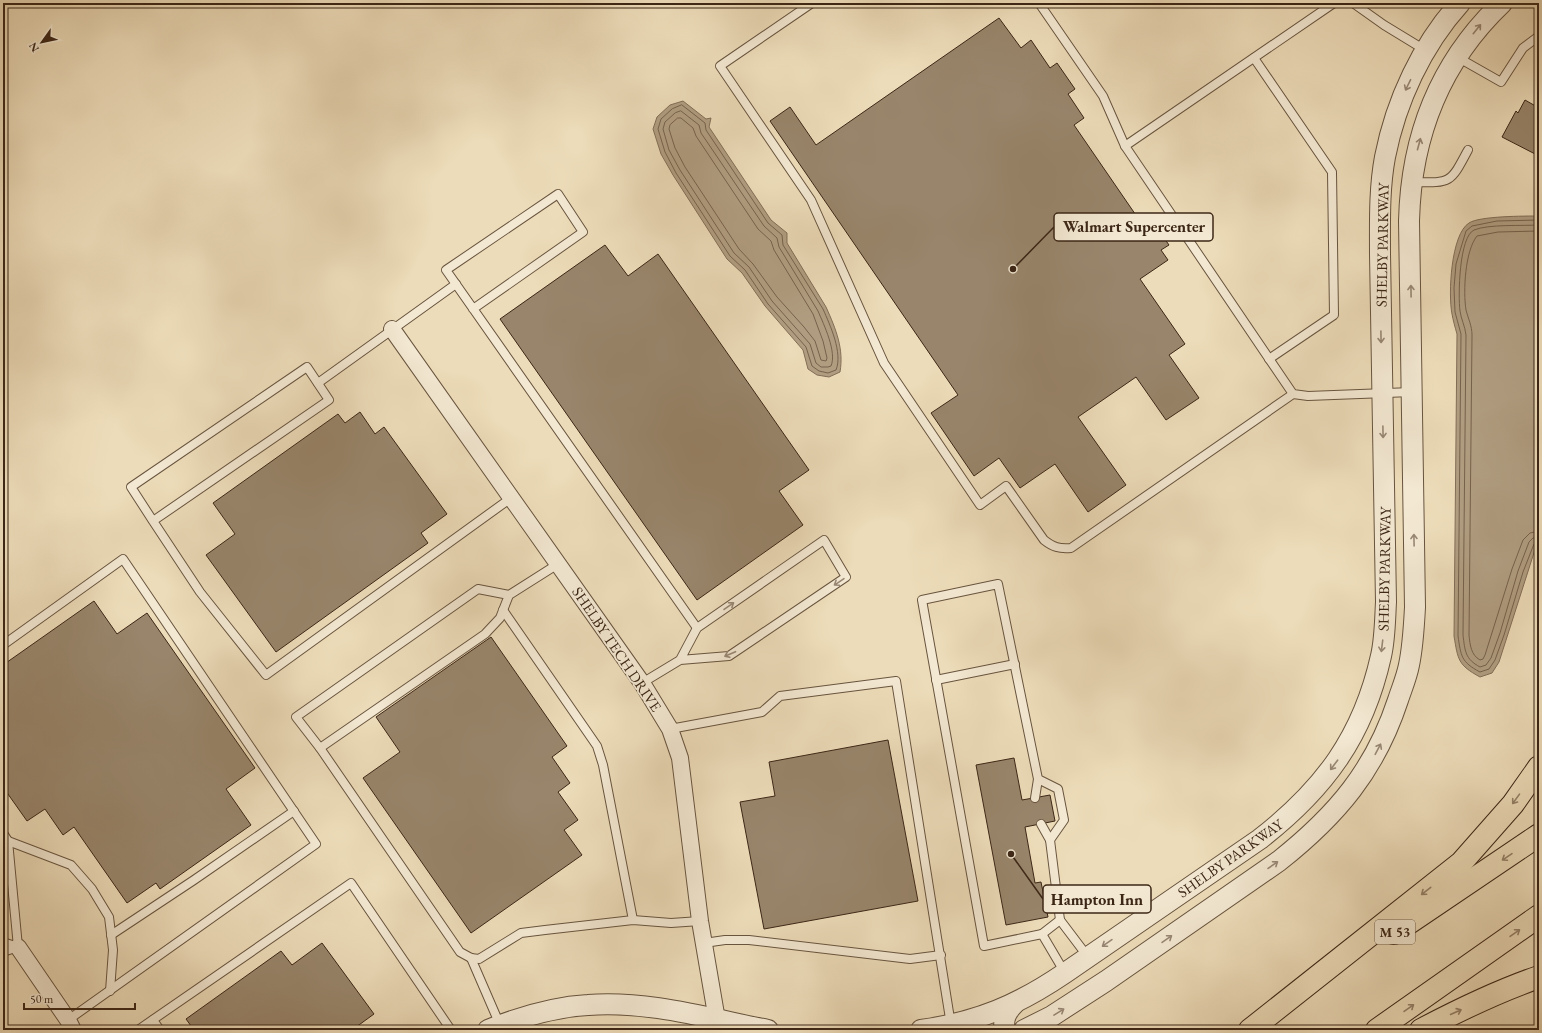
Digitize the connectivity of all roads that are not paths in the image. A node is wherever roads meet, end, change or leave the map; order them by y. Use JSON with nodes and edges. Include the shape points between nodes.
{"nodes":[{"id":1,"x":812,"y":3,"type":"edge"},
{"id":2,"x":1039,"y":3,"type":"edge"},
{"id":3,"x":1334,"y":3,"type":"edge"},
{"id":4,"x":1353,"y":3,"type":"edge"},
{"id":5,"x":1460,"y":3,"type":"edge"},
{"id":6,"x":1502,"y":3,"type":"edge"},
{"id":7,"x":1539,"y":36,"type":"edge"},
{"id":8,"x":1426,"y":50,"type":"junction"},
{"id":9,"x":1456,"y":57,"type":"junction"},
{"id":10,"x":1254,"y":58,"type":"junction"},
{"id":11,"x":1439,"y":88,"type":"junction"},
{"id":12,"x":1125,"y":146,"type":"junction"},
{"id":13,"x":1468,"y":150,"type":"dead end"},
{"id":14,"x":1411,"y":182,"type":"junction"},
{"id":15,"x":456,"y":284,"type":"junction"},
{"id":16,"x":1381,"y":298,"type":"junction"},
{"id":17,"x":473,"y":309,"type":"junction"},
{"id":18,"x":1411,"y":318,"type":"junction"},
{"id":19,"x":392,"y":329,"type":"junction"},
{"id":20,"x":1269,"y":359,"type":"junction"},
{"id":21,"x":318,"y":383,"type":"junction"},
{"id":22,"x":1412,"y":392,"type":"junction"},
{"id":23,"x":1383,"y":393,"type":"junction"},
{"id":24,"x":1293,"y":394,"type":"junction"},
{"id":25,"x":511,"y":498,"type":"junction"},
{"id":26,"x":153,"y":521,"type":"junction"},
{"id":27,"x":558,"y":564,"type":"junction"},
{"id":28,"x":509,"y":595,"type":"junction"},
{"id":29,"x":503,"y":610,"type":"junction"},
{"id":30,"x":697,"y":628,"type":"junction"},
{"id":31,"x":3,"y":645,"type":"edge"},
{"id":32,"x":680,"y":660,"type":"junction"},
{"id":33,"x":1015,"y":664,"type":"junction"},
{"id":34,"x":936,"y":680,"type":"junction"},
{"id":35,"x":642,"y":684,"type":"junction"},
{"id":36,"x":670,"y":729,"type":"junction"},
{"id":37,"x":320,"y":748,"type":"junction"},
{"id":38,"x":1539,"y":767,"type":"edge"},
{"id":39,"x":1038,"y":779,"type":"junction"},
{"id":40,"x":1035,"y":798,"type":"dead end"},
{"id":41,"x":294,"y":811,"type":"junction"},
{"id":42,"x":1041,"y":824,"type":"dead end"},
{"id":43,"x":3,"y":833,"type":"edge"},
{"id":44,"x":1539,"y":835,"type":"edge"},
{"id":45,"x":1050,"y":840,"type":"junction"},
{"id":46,"x":6,"y":842,"type":"edge"},
{"id":47,"x":1539,"y":916,"type":"edge"},
{"id":48,"x":633,"y":920,"type":"junction"},
{"id":49,"x":1060,"y":920,"type":"junction"},
{"id":50,"x":700,"y":921,"type":"junction"},
{"id":51,"x":1042,"y":934,"type":"junction"},
{"id":52,"x":111,"y":935,"type":"junction"},
{"id":53,"x":704,"y":943,"type":"junction"},
{"id":54,"x":8,"y":947,"type":"edge"},
{"id":55,"x":941,"y":955,"type":"junction"},
{"id":56,"x":1088,"y":957,"type":"junction"},
{"id":57,"x":471,"y":958,"type":"junction"},
{"id":58,"x":1065,"y":973,"type":"junction"},
{"id":59,"x":1539,"y":977,"type":"edge"},
{"id":60,"x":110,"y":991,"type":"junction"},
{"id":61,"x":1015,"y":1003,"type":"junction"},
{"id":62,"x":153,"y":1020,"type":"junction"},
{"id":63,"x":706,"y":1022,"type":"edge"},
{"id":64,"x":70,"y":1025,"type":"edge"},
{"id":65,"x":951,"y":1025,"type":"junction"},
{"id":66,"x":494,"y":1028,"type":"edge"},
{"id":67,"x":138,"y":1030,"type":"edge"},
{"id":68,"x":160,"y":1030,"type":"edge"},
{"id":69,"x":451,"y":1030,"type":"edge"},
{"id":70,"x":768,"y":1030,"type":"edge"},
{"id":71,"x":921,"y":1030,"type":"edge"},
{"id":72,"x":1005,"y":1030,"type":"edge"},
{"id":73,"x":1024,"y":1030,"type":"edge"},
{"id":74,"x":1251,"y":1030,"type":"edge"},
{"id":75,"x":1377,"y":1030,"type":"edge"},
{"id":76,"x":1421,"y":1030,"type":"edge"}],
"edges":[{"from":1,"to":24,"type":"lane","via":[[720,66],[811,200],[884,363],[980,505],[1006,486],[1044,540],[1052,547],[1071,548]]},
{"from":2,"to":12,"type":"lane","via":[[1103,96]]},
{"from":3,"to":10,"type":"lane"},
{"from":4,"to":8,"type":"lane"},
{"from":5,"to":8,"type":"street","name":"SHELBY PARKWAY"},
{"from":9,"to":6,"type":"street","name":"SHELBY PARKWAY","one_way":true,"via":[[1479,26]]},
{"from":7,"to":9,"type":"lane","via":[[1523,48],[1501,82]]},
{"from":8,"to":11,"type":"street","via":[[1434,55],[1437,61]]},
{"from":8,"to":16,"type":"street","name":"SHELBY PARKWAY","one_way":true,"via":[[1396,113],[1385,158],[1380,197]]},
{"from":9,"to":11,"type":"street","name":"SHELBY PARKWAY"},
{"from":10,"to":12,"type":"lane"},
{"from":10,"to":20,"type":"lane","via":[[1332,172],[1334,315]]},
{"from":14,"to":11,"type":"street","name":"SHELBY PARKWAY","one_way":true,"via":[[1418,146]]},
{"from":12,"to":20,"type":"lane"},
{"from":13,"to":14,"type":"lane","via":[[1450,178],[1437,183]]},
{"from":18,"to":14,"type":"street","name":"SHELBY PARKWAY","one_way":true},
{"from":15,"to":17,"type":"lane"},
{"from":15,"to":17,"type":"lane","via":[[446,270],[558,194],[583,232]]},
{"from":15,"to":19,"type":"lane"},
{"from":16,"to":18,"type":"street","via":[[1394,315]]},
{"from":16,"to":23,"type":"street","name":"SHELBY PARKWAY","one_way":true},
{"from":17,"to":30,"type":"lane"},
{"from":18,"to":22,"type":"street","name":"SHELBY PARKWAY"},
{"from":19,"to":21,"type":"lane"},
{"from":19,"to":25,"type":"street","name":"SHELBY TECH DRIVE"},
{"from":20,"to":24,"type":"lane"},
{"from":21,"to":26,"type":"lane","via":[[329,400]]},
{"from":21,"to":26,"type":"lane","via":[[307,367],[131,487]]},
{"from":22,"to":23,"type":"lane"},
{"from":73,"to":22,"type":"street","name":"SHELBY PARKWAY","one_way":true,"via":[[1052,1016],[1106,981],[1304,842],[1331,815],[1367,769],[1392,718],[1409,666],[1413,639],[1415,607]]},
{"from":23,"to":24,"type":"lane","via":[[1308,396]]},
{"from":23,"to":56,"type":"street","name":"SHELBY PARKWAY","one_way":true,"via":[[1385,627],[1373,685],[1352,737],[1324,780],[1282,822]]},
{"from":25,"to":26,"type":"lane","via":[[266,675],[200,592]]},
{"from":25,"to":27,"type":"street","name":"SHELBY TECH DRIVE"},
{"from":27,"to":28,"type":"lane"},
{"from":27,"to":35,"type":"street","name":"SHELBY TECH DRIVE"},
{"from":28,"to":29,"type":"lane"},
{"from":28,"to":37,"type":"lane","via":[[478,589],[296,717]]},
{"from":29,"to":37,"type":"lane","via":[[500,618],[485,634]]},
{"from":29,"to":48,"type":"lane","via":[[597,746],[604,765]]},
{"from":30,"to":32,"type":"lane"},
{"from":30,"to":32,"type":"lane","one_way":true,"via":[[824,540],[846,577],[729,656]]},
{"from":31,"to":41,"type":"lane","via":[[123,559]]},
{"from":32,"to":35,"type":"lane"},
{"from":33,"to":34,"type":"lane"},
{"from":33,"to":34,"type":"lane","via":[[998,584],[922,600]]},
{"from":33,"to":39,"type":"lane"},
{"from":34,"to":51,"type":"lane","via":[[984,946]]},
{"from":35,"to":36,"type":"street","name":"SHELBY TECH DRIVE"},
{"from":36,"to":50,"type":"street","name":"SHELBY TECH DRIVE","via":[[680,758]]},
{"from":36,"to":55,"type":"lane","via":[[762,712],[780,696],[896,681]]},
{"from":37,"to":57,"type":"lane","via":[[460,952]]},
{"from":38,"to":74,"type":"highway","one_way":true,"via":[[1513,804],[1461,863]]},
{"from":39,"to":40,"type":"lane"},
{"from":39,"to":45,"type":"lane","via":[[1058,788],[1064,820]]},
{"from":41,"to":52,"type":"lane"},
{"from":41,"to":60,"type":"lane","via":[[316,844]]},
{"from":42,"to":45,"type":"lane"},
{"from":43,"to":46,"type":"lane"},
{"from":44,"to":74,"type":"highway","number":"M 53","one_way":true},
{"from":45,"to":49,"type":"lane"},
{"from":46,"to":52,"type":"lane","via":[[70,865],[92,889],[108,916]]},
{"from":46,"to":54,"type":"lane"},
{"from":75,"to":47,"type":"highway","one_way":true},
{"from":48,"to":50,"type":"lane","via":[[671,923]]},
{"from":48,"to":57,"type":"lane","via":[[521,933],[479,959]]},
{"from":49,"to":51,"type":"lane"},
{"from":49,"to":56,"type":"lane"},
{"from":50,"to":53,"type":"street","name":"SHELBY TECH DRIVE"},
{"from":51,"to":58,"type":"lane"},
{"from":52,"to":60,"type":"lane","via":[[113,950]]},
{"from":53,"to":55,"type":"lane","via":[[749,940],[910,959]]},
{"from":53,"to":63,"type":"street","name":"SHELBY TECH DRIVE"},
{"from":54,"to":64,"type":"street"},
{"from":55,"to":65,"type":"lane"},
{"from":56,"to":58,"type":"street","name":"SHELBY PARKWAY"},
{"from":57,"to":66,"type":"lane"},
{"from":58,"to":61,"type":"street","name":"SHELBY PARKWAY"},
{"from":76,"to":59,"type":"highway","one_way":true,"via":[[1456,1012]]},
{"from":60,"to":64,"type":"lane"},
{"from":61,"to":65,"type":"street","name":"SHELBY PARKWAY","via":[[982,1017]]},
{"from":61,"to":72,"type":"street","via":[[1006,1014]]},
{"from":62,"to":67,"type":"lane"},
{"from":62,"to":68,"type":"lane"},
{"from":62,"to":69,"type":"lane","via":[[351,883]]},
{"from":63,"to":66,"type":"street","via":[[636,1006],[589,1005],[541,1012]]},
{"from":63,"to":70,"type":"street"},
{"from":65,"to":71,"type":"street","name":"SHELBY PARKWAY"}]}
